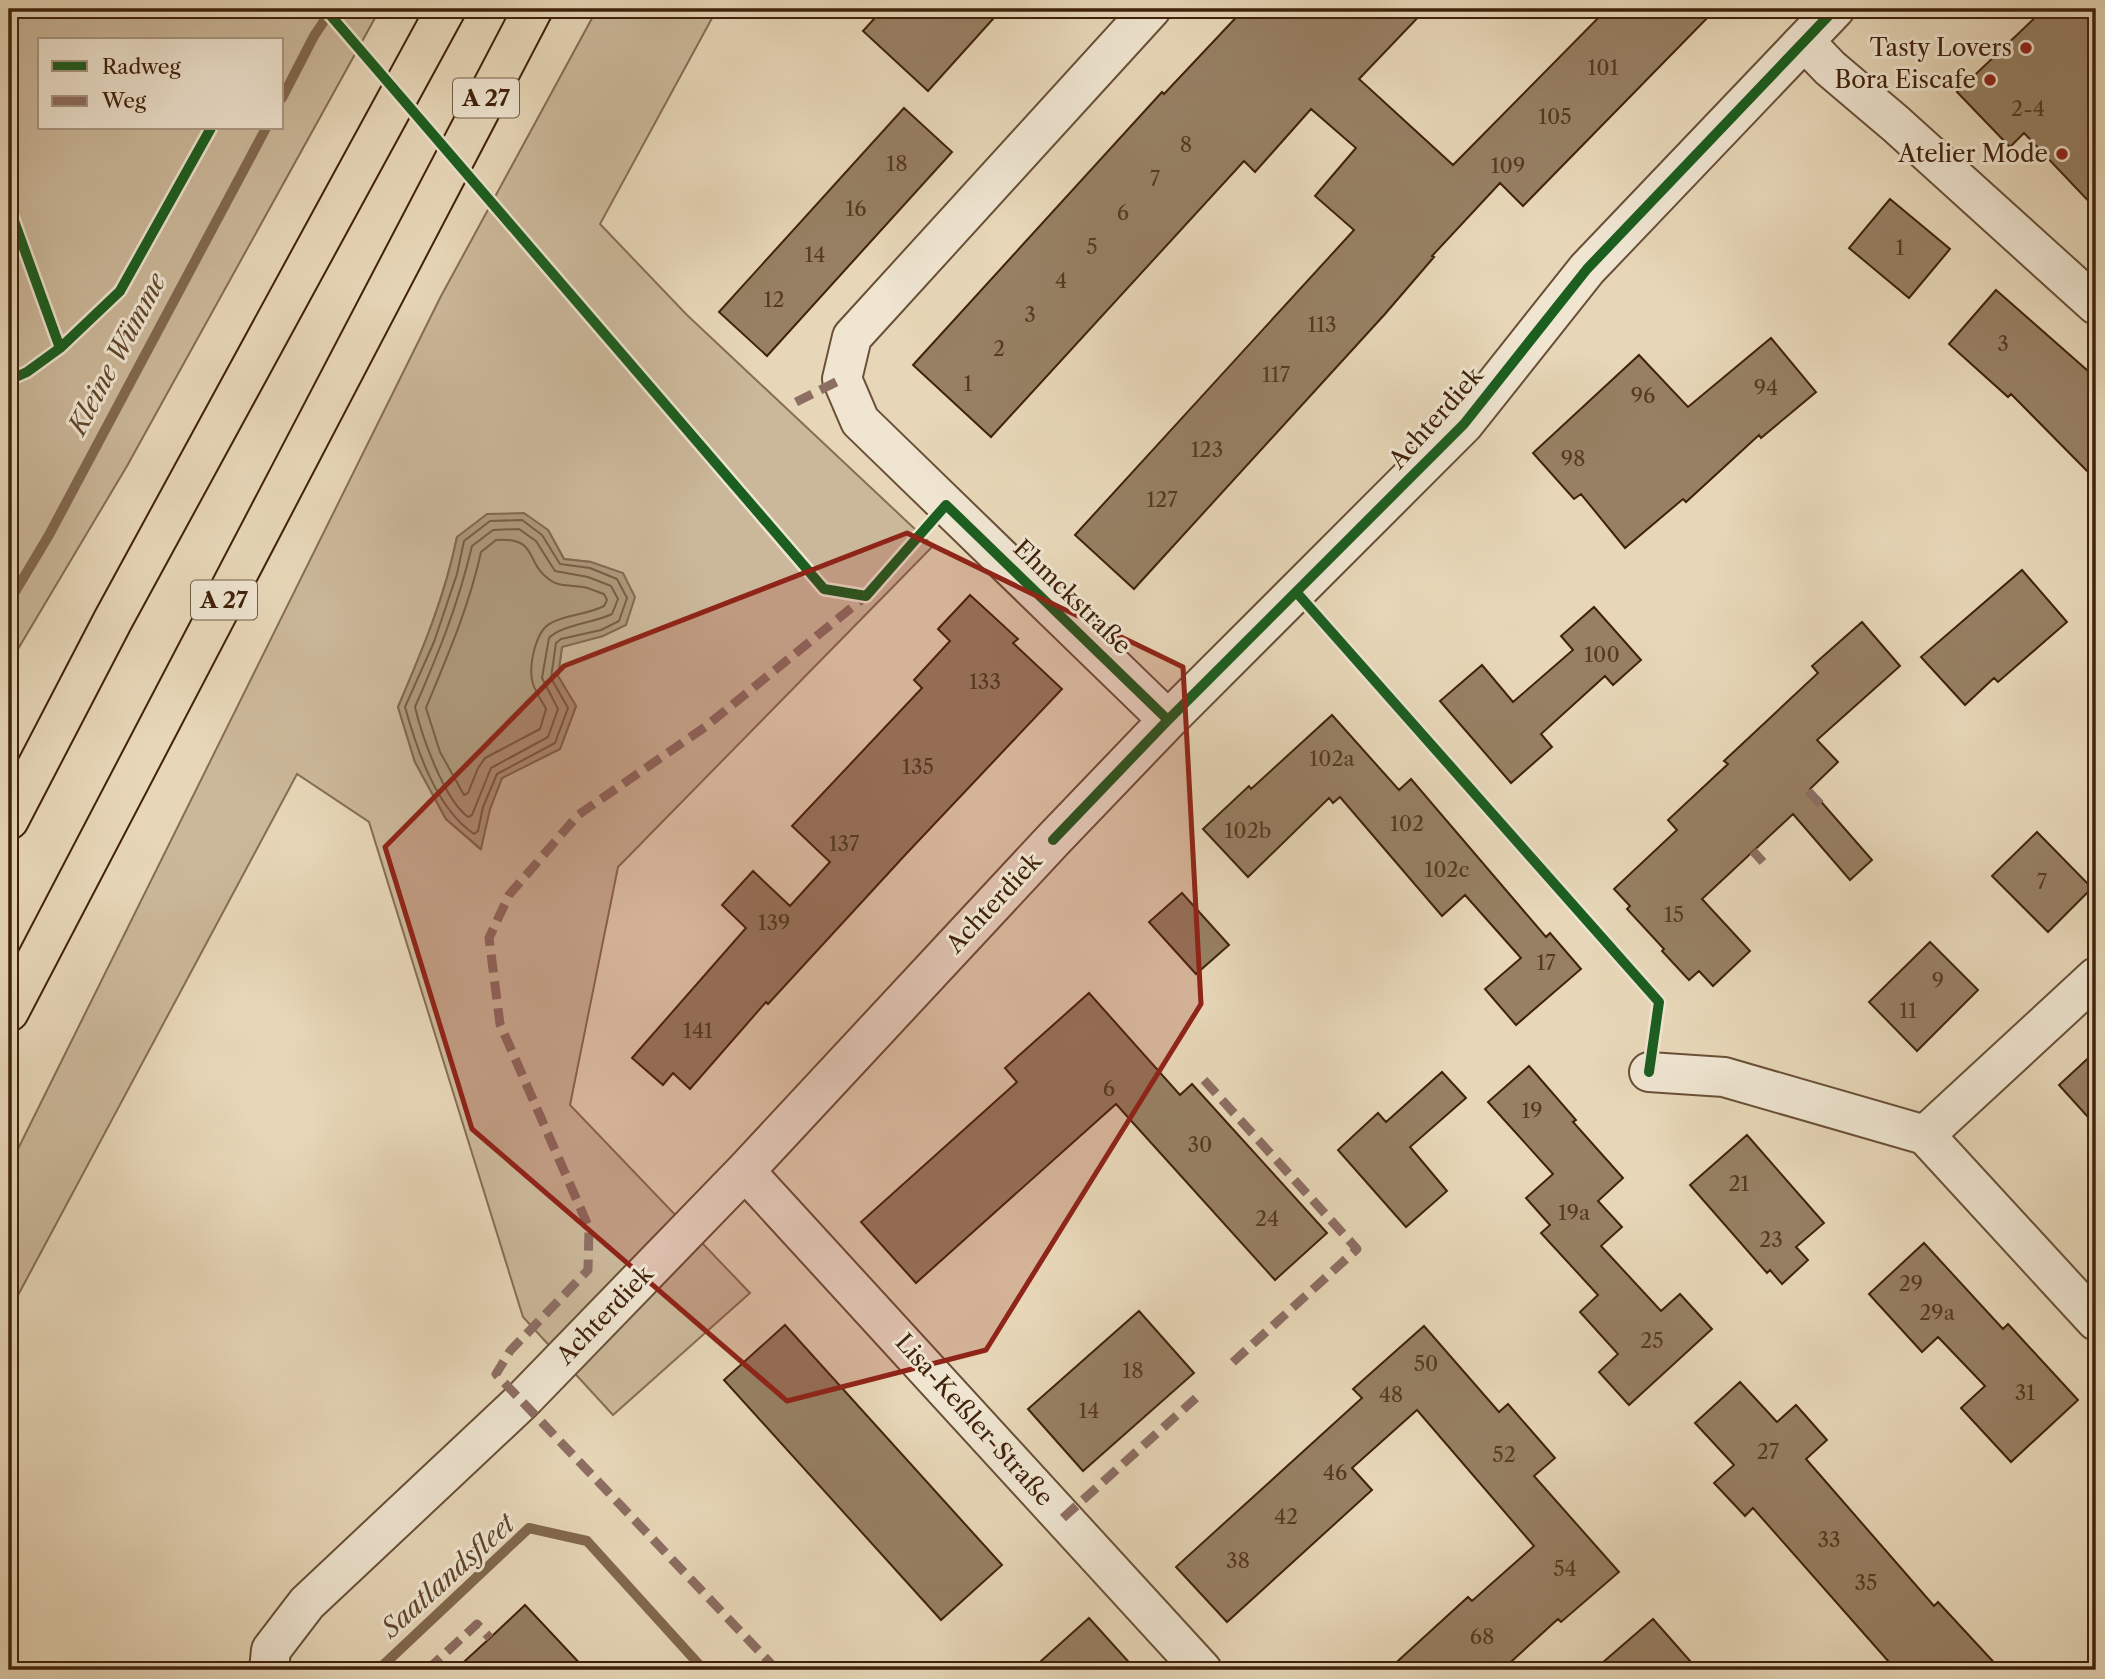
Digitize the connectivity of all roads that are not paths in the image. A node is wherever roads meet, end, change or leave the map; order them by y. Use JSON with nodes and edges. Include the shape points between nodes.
{"nodes":[{"id":1,"x":446,"y":9,"type":"edge"},
{"id":2,"x":533,"y":9,"type":"edge"},
{"id":3,"x":1151,"y":9,"type":"edge"},
{"id":4,"x":1835,"y":9,"type":"edge"},
{"id":5,"x":1805,"y":42,"type":"junction"},
{"id":6,"x":2096,"y":305,"type":"edge"},
{"id":7,"x":113,"y":620,"type":"junction"},
{"id":8,"x":1168,"y":720,"type":"junction"},
{"id":9,"x":9,"y":769,"type":"edge"},
{"id":10,"x":9,"y":820,"type":"edge"},
{"id":11,"x":2096,"y":977,"type":"edge"},
{"id":12,"x":9,"y":1012,"type":"edge"},
{"id":13,"x":1649,"y":1072,"type":"dead end"},
{"id":14,"x":1926,"y":1135,"type":"junction"},
{"id":15,"x":744,"y":1171,"type":"junction"},
{"id":16,"x":2096,"y":1321,"type":"edge"},
{"id":17,"x":269,"y":1670,"type":"edge"},
{"id":18,"x":1202,"y":1670,"type":"edge"}],
"edges":[{"from":1,"to":7,"type":"highway"},
{"from":2,"to":12,"type":"highway","number":"A 27"},
{"from":3,"to":8,"type":"street","name":"Ehmckstraße","via":[[852,337],[842,379],[860,421]]},
{"from":4,"to":5,"type":"street","name":"Achterdiek"},
{"from":5,"to":6,"type":"street"},
{"from":5,"to":8,"type":"street","name":"Achterdiek","via":[[1587,270],[1464,424]]},
{"from":7,"to":9,"type":"highway"},
{"from":7,"to":10,"type":"highway"},
{"from":8,"to":15,"type":"street","name":"Achterdiek"},
{"from":11,"to":14,"type":"street"},
{"from":13,"to":14,"type":"street","via":[[1724,1077]]},
{"from":14,"to":16,"type":"street"},
{"from":15,"to":17,"type":"street","name":"Achterdiek","via":[[522,1401],[307,1602],[271,1650]]},
{"from":15,"to":18,"type":"street","name":"Lisa-Keßler-Straße"}]}
